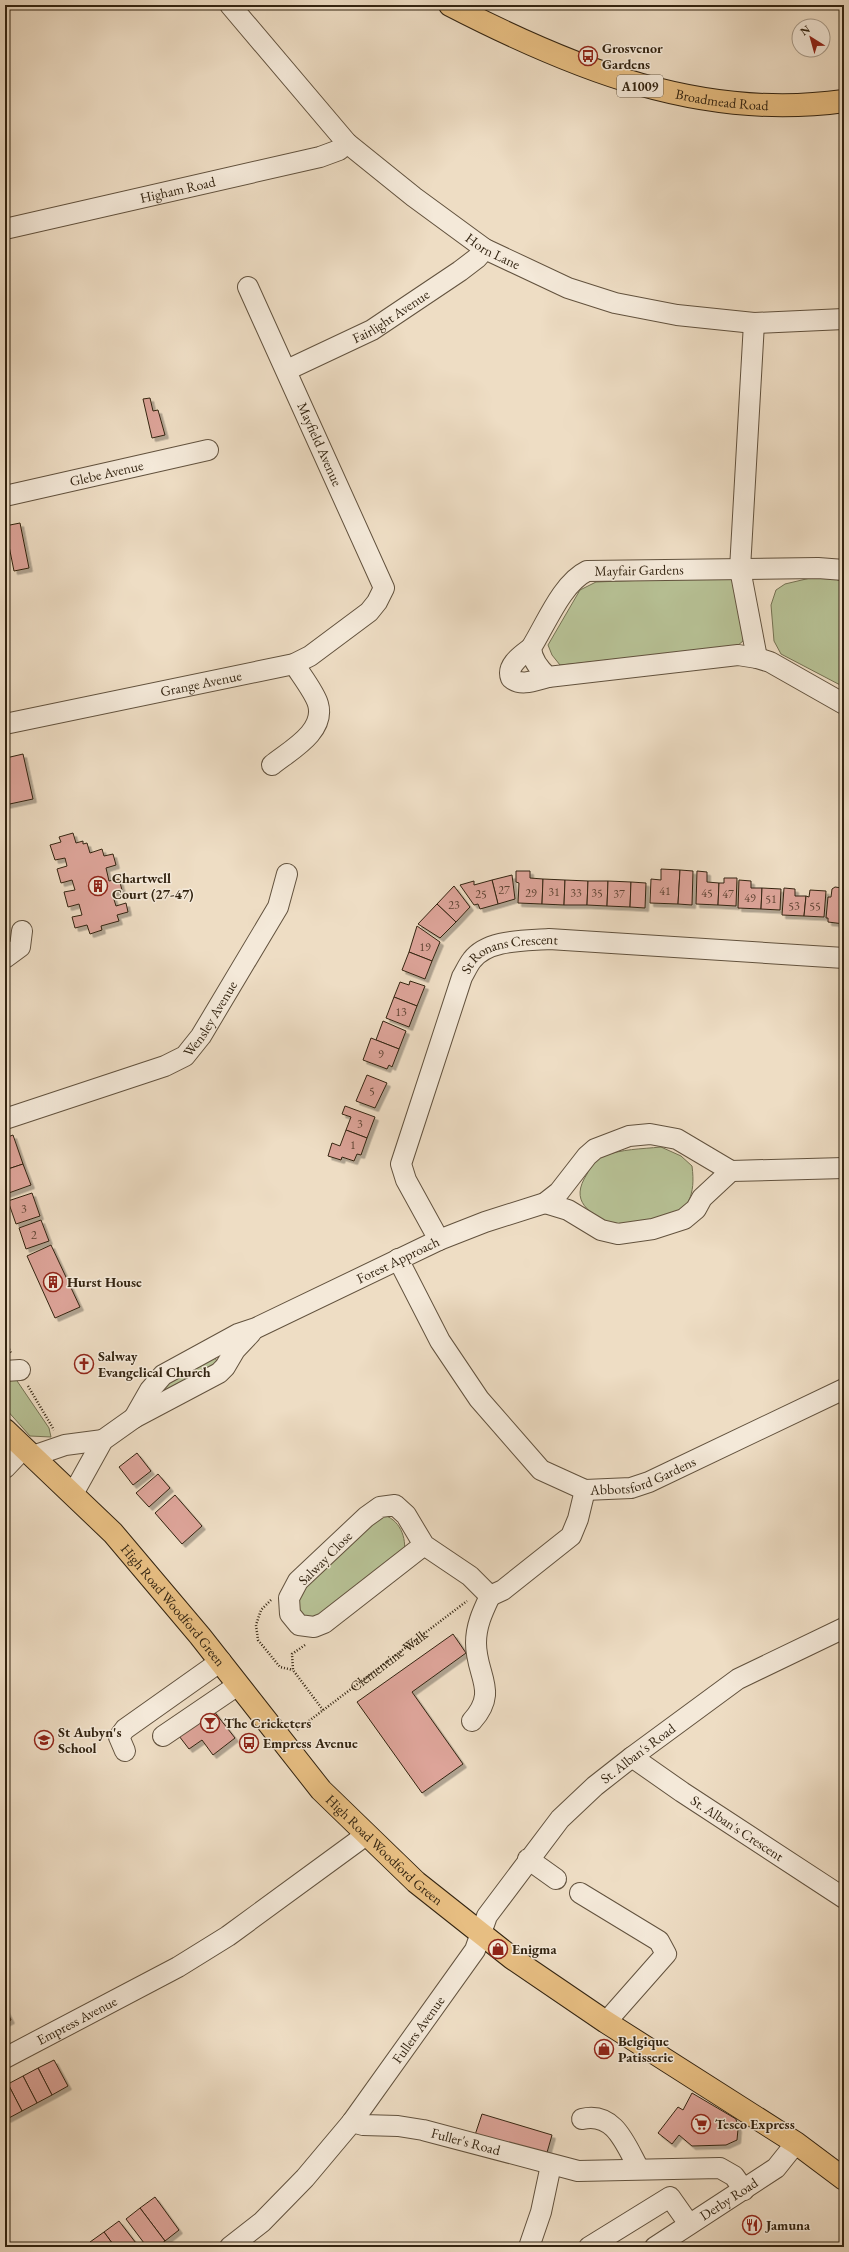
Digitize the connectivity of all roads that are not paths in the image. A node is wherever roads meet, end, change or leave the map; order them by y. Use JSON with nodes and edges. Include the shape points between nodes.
{"nodes":[{"id":1,"x":230,"y":5,"type":"edge"},
{"id":2,"x":450,"y":5,"type":"edge"},
{"id":3,"x":844,"y":101,"type":"edge"},
{"id":4,"x":347,"y":143,"type":"junction"},
{"id":5,"x":5,"y":229,"type":"edge"},
{"id":6,"x":485,"y":249,"type":"junction"},
{"id":7,"x":248,"y":286,"type":"dead end"},
{"id":8,"x":844,"y":319,"type":"edge"},
{"id":9,"x":754,"y":323,"type":"junction"},
{"id":10,"x":287,"y":370,"type":"junction"},
{"id":11,"x":208,"y":450,"type":"dead end"},
{"id":12,"x":5,"y":496,"type":"edge"},
{"id":13,"x":740,"y":569,"type":"junction"},
{"id":14,"x":844,"y":570,"type":"edge"},
{"id":15,"x":377,"y":602,"type":"joint"},
{"id":16,"x":532,"y":648,"type":"junction"},
{"id":17,"x":758,"y":658,"type":"junction"},
{"id":18,"x":294,"y":664,"type":"junction"},
{"id":19,"x":548,"y":677,"type":"junction"},
{"id":20,"x":844,"y":704,"type":"edge"},
{"id":21,"x":5,"y":724,"type":"edge"},
{"id":22,"x":272,"y":765,"type":"dead end"},
{"id":23,"x":287,"y":874,"type":"dead end"},
{"id":24,"x":22,"y":931,"type":"dead end"},
{"id":25,"x":5,"y":958,"type":"edge"},
{"id":26,"x":844,"y":958,"type":"edge"},
{"id":27,"x":5,"y":1119,"type":"edge"},
{"id":28,"x":844,"y":1168,"type":"edge"},
{"id":29,"x":731,"y":1171,"type":"junction"},
{"id":30,"x":545,"y":1203,"type":"junction"},
{"id":31,"x":439,"y":1240,"type":"junction"},
{"id":32,"x":398,"y":1259,"type":"junction"},
{"id":33,"x":256,"y":1328,"type":"junction"},
{"id":34,"x":844,"y":1389,"type":"edge"},
{"id":35,"x":134,"y":1418,"type":"junction"},
{"id":36,"x":5,"y":1430,"type":"edge"},
{"id":37,"x":103,"y":1440,"type":"junction"},
{"id":38,"x":28,"y":1452,"type":"junction"},
{"id":39,"x":5,"y":1468,"type":"edge"},
{"id":40,"x":585,"y":1490,"type":"junction"},
{"id":41,"x":74,"y":1494,"type":"junction"},
{"id":42,"x":424,"y":1545,"type":"junction"},
{"id":43,"x":487,"y":1592,"type":"junction"},
{"id":44,"x":844,"y":1628,"type":"edge"},
{"id":45,"x":220,"y":1661,"type":"junction"},
{"id":46,"x":238,"y":1685,"type":"junction"},
{"id":47,"x":472,"y":1721,"type":"dead end"},
{"id":48,"x":163,"y":1736,"type":"dead end"},
{"id":49,"x":124,"y":1751,"type":"dead end"},
{"id":50,"x":632,"y":1757,"type":"junction"},
{"id":51,"x":366,"y":1835,"type":"junction"},
{"id":52,"x":528,"y":1859,"type":"junction"},
{"id":53,"x":556,"y":1879,"type":"dead end"},
{"id":54,"x":580,"y":1893,"type":"dead end"},
{"id":55,"x":844,"y":1898,"type":"edge"},
{"id":56,"x":481,"y":1934,"type":"junction"},
{"id":57,"x":606,"y":2022,"type":"junction"},
{"id":58,"x":5,"y":2058,"type":"edge"},
{"id":59,"x":582,"y":2119,"type":"dead end"},
{"id":60,"x":352,"y":2122,"type":"junction"},
{"id":61,"x":796,"y":2143,"type":"junction"},
{"id":62,"x":551,"y":2165,"type":"junction"},
{"id":63,"x":639,"y":2169,"type":"junction"},
{"id":64,"x":844,"y":2179,"type":"edge"},
{"id":65,"x":744,"y":2190,"type":"junction"},
{"id":66,"x":689,"y":2224,"type":"junction"},
{"id":67,"x":230,"y":2247,"type":"edge"},
{"id":68,"x":529,"y":2247,"type":"edge"},
{"id":69,"x":589,"y":2247,"type":"edge"},
{"id":70,"x":655,"y":2247,"type":"edge"}],
"edges":[{"from":1,"to":4,"type":"street","name":"Horn Lane"},
{"from":2,"to":3,"type":"main road","name":"Broadmead Road","number":"A1009","via":[[574,63],[644,87],[711,101],[767,106]]},
{"from":4,"to":5,"type":"street","name":"Higham Road","via":[[339,150],[320,157]]},
{"from":4,"to":6,"type":"street","name":"Horn Lane","via":[[414,197]]},
{"from":6,"to":9,"type":"street","name":"Horn Lane","via":[[568,288],[615,303],[678,315]]},
{"from":6,"to":10,"type":"street","name":"Fairlight Avenue","via":[[460,271],[372,330]]},
{"from":7,"to":10,"type":"street","name":"Mayfield Avenue"},
{"from":8,"to":9,"type":"street","name":"Horn Lane"},
{"from":9,"to":13,"type":"street"},
{"from":10,"to":15,"type":"street","name":"Mayfield Avenue","via":[[384,588]]},
{"from":11,"to":12,"type":"street","name":"Glebe Avenue"},
{"from":13,"to":14,"type":"street","name":"Mayfair Gardens"},
{"from":13,"to":16,"type":"street","name":"Mayfair Gardens","via":[[587,571],[577,576],[568,586]]},
{"from":13,"to":17,"type":"street"},
{"from":15,"to":18,"type":"street","name":"Grange Avenue","via":[[363,617],[310,656]]},
{"from":16,"to":19,"type":"street","via":[[532,656]]},
{"from":16,"to":19,"type":"street","name":"Mayfair Gardens","via":[[514,663],[510,669],[511,678],[522,683]]},
{"from":17,"to":19,"type":"street","name":"Mayfair Gardens","via":[[738,655]]},
{"from":17,"to":20,"type":"street","name":"Mayfair Gardens","via":[[770,662]]},
{"from":18,"to":21,"type":"street","name":"Grange Avenue"},
{"from":18,"to":22,"type":"street","via":[[318,704],[318,719],[312,732]]},
{"from":23,"to":27,"type":"street","name":"Wensley Avenue","via":[[278,907],[201,1036],[185,1056],[165,1066]]},
{"from":24,"to":25,"type":"street","via":[[20,947]]},
{"from":26,"to":31,"type":"street","name":"St Ronans Crescent","via":[[549,939],[486,948],[472,960],[462,977],[401,1164],[406,1180]]},
{"from":28,"to":29,"type":"street"},
{"from":29,"to":30,"type":"street","via":[[684,1219],[653,1229],[618,1234],[601,1230],[568,1210]]},
{"from":29,"to":30,"type":"street","name":"Forest Approach","via":[[677,1139],[657,1135],[629,1136],[595,1149],[559,1192]]},
{"from":30,"to":31,"type":"street","name":"Forest Approach","via":[[484,1222]]},
{"from":31,"to":32,"type":"street","name":"Forest Approach"},
{"from":32,"to":33,"type":"street","name":"Forest Approach"},
{"from":32,"to":40,"type":"street","name":"Abbotsford Gardens","via":[[440,1341],[479,1399],[541,1470]]},
{"from":33,"to":35,"type":"street","name":"Forest Approach","via":[[235,1350],[219,1373]]},
{"from":33,"to":35,"type":"street","name":"Forest Approach","via":[[238,1334],[163,1375],[150,1390]]},
{"from":34,"to":40,"type":"street","name":"Abbotsford Gardens","via":[[649,1482],[631,1488]]},
{"from":35,"to":37,"type":"street","name":"Forest Approach"},
{"from":36,"to":38,"type":"main road","name":"High Road Woodford Green"},
{"from":37,"to":38,"type":"street","name":"Forest Approach"},
{"from":37,"to":41,"type":"street","name":"Forest Approach"},
{"from":38,"to":39,"type":"street"},
{"from":38,"to":41,"type":"main road","name":"High Road Woodford Green"},
{"from":40,"to":43,"type":"street","via":[[571,1536],[503,1590]]},
{"from":41,"to":45,"type":"main road","name":"High Road Woodford Green","via":[[113,1532]]},
{"from":42,"to":42,"type":"street","name":"Salway Close","via":[[324,1623],[314,1627],[299,1625],[290,1614],[289,1598],[298,1581],[380,1507],[395,1505],[406,1515]]},
{"from":42,"to":43,"type":"street","name":"Salway Close","via":[[470,1576]]},
{"from":43,"to":47,"type":"street","via":[[479,1620],[476,1644],[486,1696],[483,1706]]},
{"from":44,"to":50,"type":"street","name":"St. Alban's Road","via":[[738,1679]]},
{"from":45,"to":46,"type":"main road","name":"High Road Woodford Green"},
{"from":45,"to":49,"type":"street","via":[[125,1729],[119,1737]]},
{"from":46,"to":48,"type":"street"},
{"from":46,"to":51,"type":"main road","name":"High Road Woodford Green","via":[[304,1770]]},
{"from":50,"to":52,"type":"street","name":"St. Alban's Road","via":[[595,1786],[560,1819]]},
{"from":50,"to":55,"type":"street","name":"St. Alban's Crescent"},
{"from":51,"to":56,"type":"main road","name":"High Road Woodford Green","via":[[416,1882]]},
{"from":51,"to":58,"type":"street","name":"Empress Avenue","via":[[228,1936],[178,1967]]},
{"from":52,"to":53,"type":"street"},
{"from":52,"to":56,"type":"street","name":"St. Alban's Road","via":[[487,1916]]},
{"from":54,"to":57,"type":"street","via":[[659,1941],[666,1954]]},
{"from":56,"to":57,"type":"main road","name":"High Road Woodford Green"},
{"from":56,"to":60,"type":"street","name":"Fullers Avenue","via":[[475,1950]]},
{"from":57,"to":61,"type":"main road","name":"High Road Woodford Green"},
{"from":59,"to":63,"type":"street","via":[[598,2118],[616,2127]]},
{"from":60,"to":62,"type":"street","name":"Fuller's Road","via":[[423,2130]]},
{"from":60,"to":67,"type":"street","via":[[305,2178],[262,2222]]},
{"from":61,"to":64,"type":"main road","name":"High Road Woodford Green"},
{"from":61,"to":65,"type":"street","name":"Derby Road","via":[[776,2168]]},
{"from":62,"to":63,"type":"street","name":"Fuller's Road","via":[[578,2171]]},
{"from":62,"to":68,"type":"street","via":[[541,2212]]},
{"from":63,"to":65,"type":"street","name":"Fuller's Road","via":[[720,2168],[734,2176]]},
{"from":65,"to":66,"type":"street","name":"Derby Road"},
{"from":66,"to":69,"type":"street","via":[[670,2197]]},
{"from":66,"to":70,"type":"street","name":"Derby Road"}]}
